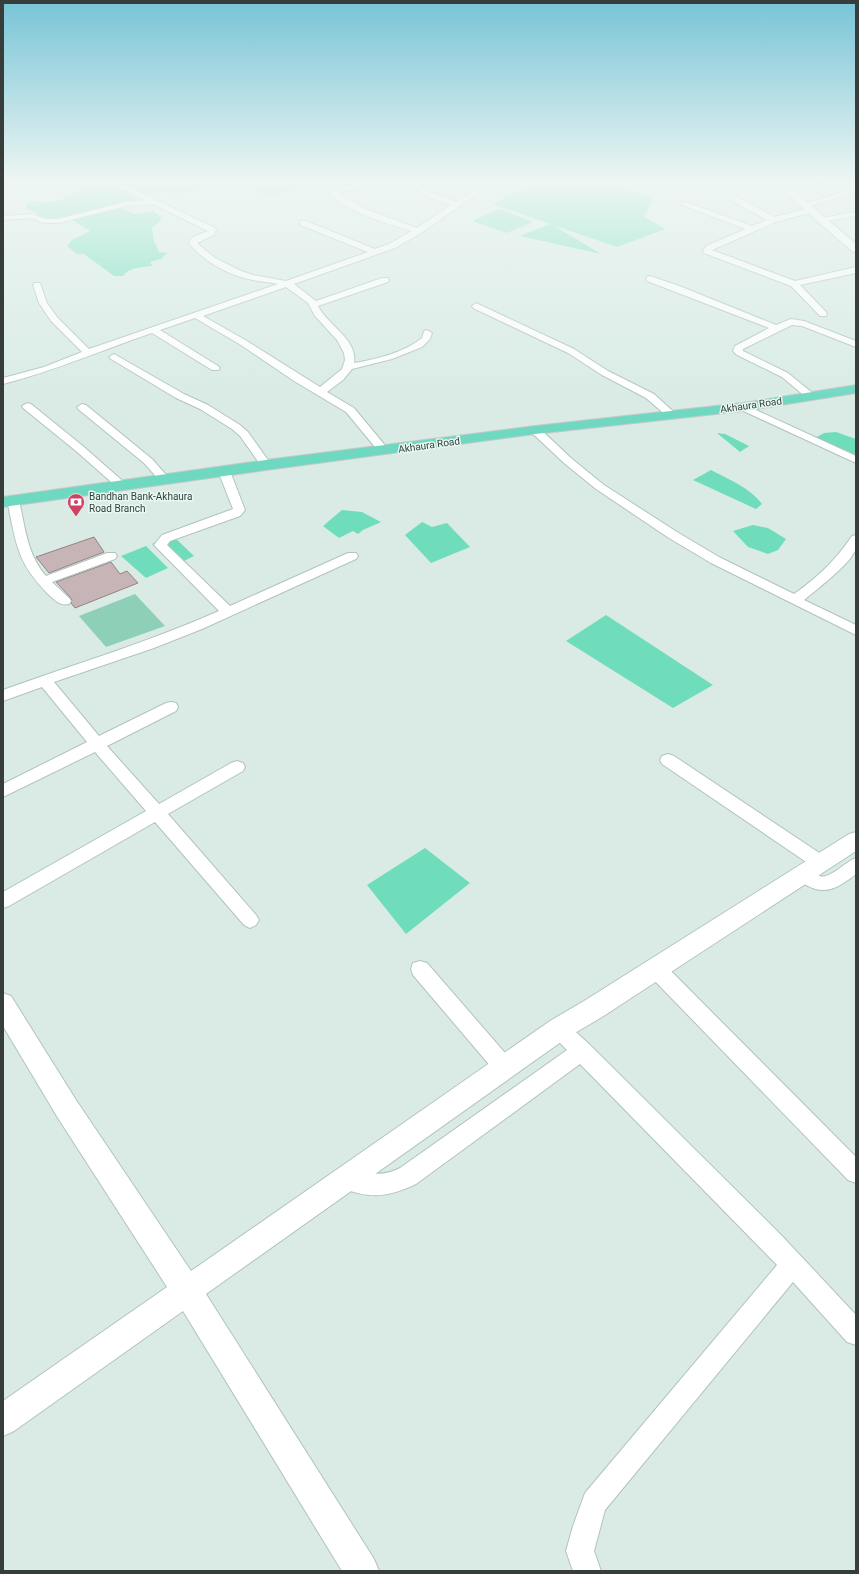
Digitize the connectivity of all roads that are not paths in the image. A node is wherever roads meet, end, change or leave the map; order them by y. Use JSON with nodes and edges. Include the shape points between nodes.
{"nodes":[{"id":1,"x":210,"y":256,"type":"edge"},
{"id":2,"x":363,"y":256,"type":"edge"},
{"id":3,"x":721,"y":256,"type":"edge"},
{"id":4,"x":856,"y":270,"type":"edge"},
{"id":5,"x":650,"y":279,"type":"dead end"},
{"id":6,"x":385,"y":280,"type":"dead end"},
{"id":7,"x":287,"y":284,"type":"junction"},
{"id":8,"x":794,"y":284,"type":"junction"},
{"id":9,"x":36,"y":285,"type":"dead end"},
{"id":10,"x":313,"y":305,"type":"junction"},
{"id":11,"x":476,"y":306,"type":"dead end"},
{"id":12,"x":823,"y":314,"type":"dead end"},
{"id":13,"x":196,"y":315,"type":"junction"},
{"id":14,"x":776,"y":328,"type":"junction"},
{"id":15,"x":153,"y":330,"type":"junction"},
{"id":16,"x":427,"y":333,"type":"dead end"},
{"id":17,"x":856,"y":344,"type":"edge"},
{"id":18,"x":88,"y":353,"type":"junction"},
{"id":19,"x":114,"y":357,"type":"dead end"},
{"id":20,"x":348,"y":367,"type":"junction"},
{"id":21,"x":215,"y":368,"type":"dead end"},
{"id":22,"x":3,"y":381,"type":"edge"},
{"id":23,"x":856,"y":390,"type":"edge"},
{"id":24,"x":320,"y":392,"type":"junction"},
{"id":25,"x":812,"y":396,"type":"junction"},
{"id":26,"x":27,"y":406,"type":"dead end"},
{"id":27,"x":82,"y":407,"type":"dead end"},
{"id":28,"x":743,"y":407,"type":"junction"},
{"id":29,"x":672,"y":415,"type":"junction"},
{"id":30,"x":535,"y":430,"type":"junction"},
{"id":31,"x":384,"y":451,"type":"junction"},
{"id":32,"x":856,"y":460,"type":"edge"},
{"id":33,"x":266,"y":465,"type":"junction"},
{"id":34,"x":224,"y":471,"type":"junction"},
{"id":35,"x":164,"y":479,"type":"junction"},
{"id":36,"x":122,"y":486,"type":"junction"},
{"id":37,"x":8,"y":501,"type":"edge"},
{"id":38,"x":856,"y":539,"type":"edge"},
{"id":39,"x":111,"y":556,"type":"dead end"},
{"id":40,"x":352,"y":556,"type":"dead end"},
{"id":41,"x":44,"y":581,"type":"junction"},
{"id":42,"x":795,"y":600,"type":"junction"},
{"id":43,"x":64,"y":601,"type":"dead end"},
{"id":44,"x":228,"y":612,"type":"junction"},
{"id":45,"x":856,"y":631,"type":"edge"},
{"id":46,"x":44,"y":680,"type":"junction"},
{"id":47,"x":3,"y":696,"type":"edge"},
{"id":48,"x":171,"y":707,"type":"dead end"},
{"id":49,"x":97,"y":744,"type":"junction"},
{"id":50,"x":668,"y":760,"type":"dead end"},
{"id":51,"x":237,"y":767,"type":"dead end"},
{"id":52,"x":3,"y":790,"type":"edge"},
{"id":53,"x":157,"y":813,"type":"junction"},
{"id":54,"x":856,"y":840,"type":"edge"},
{"id":55,"x":856,"y":865,"type":"edge"},
{"id":56,"x":812,"y":868,"type":"junction"},
{"id":57,"x":3,"y":901,"type":"edge"},
{"id":58,"x":250,"y":920,"type":"dead end"},
{"id":59,"x":655,"y":968,"type":"junction"},
{"id":60,"x":420,"y":969,"type":"dead end"},
{"id":61,"x":3,"y":1004,"type":"edge"},
{"id":62,"x":559,"y":1029,"type":"junction"},
{"id":63,"x":582,"y":1051,"type":"junction"},
{"id":64,"x":505,"y":1068,"type":"junction"},
{"id":65,"x":856,"y":1172,"type":"edge"},
{"id":66,"x":347,"y":1179,"type":"junction"},
{"id":67,"x":793,"y":1264,"type":"junction"},
{"id":68,"x":188,"y":1291,"type":"junction"},
{"id":69,"x":856,"y":1333,"type":"edge"},
{"id":70,"x":3,"y":1420,"type":"edge"},
{"id":71,"x":362,"y":1571,"type":"edge"},
{"id":72,"x":587,"y":1571,"type":"edge"}],
"edges":[{"from":1,"to":7,"type":"street","via":[[232,271],[252,278]]},
{"from":2,"to":7,"type":"street"},
{"from":3,"to":8,"type":"street"},
{"from":4,"to":8,"type":"street"},
{"from":5,"to":14,"type":"street"},
{"from":6,"to":10,"type":"street"},
{"from":7,"to":10,"type":"street"},
{"from":7,"to":13,"type":"street"},
{"from":8,"to":12,"type":"street"},
{"from":9,"to":18,"type":"street","via":[[43,303],[54,318]]},
{"from":10,"to":20,"type":"street","via":[[345,346],[349,357]]},
{"from":11,"to":29,"type":"street","via":[[571,351],[605,373],[650,396]]},
{"from":13,"to":15,"type":"street"},
{"from":13,"to":24,"type":"street"},
{"from":14,"to":17,"type":"street","via":[[791,322],[799,323]]},
{"from":14,"to":25,"type":"street","via":[[741,346],[738,351],[785,375]]},
{"from":15,"to":18,"type":"street"},
{"from":15,"to":21,"type":"street"},
{"from":16,"to":20,"type":"street","via":[[424,342],[414,348],[374,362]]},
{"from":18,"to":22,"type":"street","via":[[46,369]]},
{"from":19,"to":33,"type":"street","via":[[236,427]]},
{"from":20,"to":24,"type":"street"},
{"from":23,"to":25,"type":"main road","name":"Akhaura Road"},
{"from":24,"to":31,"type":"street","via":[[350,410]]},
{"from":25,"to":28,"type":"main road","name":"Akhaura Road"},
{"from":26,"to":36,"type":"street"},
{"from":27,"to":35,"type":"street","via":[[148,461]]},
{"from":28,"to":29,"type":"main road","name":"Akhaura Road"},
{"from":28,"to":32,"type":"street"},
{"from":29,"to":30,"type":"main road","name":"Akhaura Road"},
{"from":30,"to":31,"type":"main road","name":"Akhaura Road"},
{"from":30,"to":42,"type":"street","via":[[589,478],[660,526],[715,560]]},
{"from":31,"to":33,"type":"main road","name":"Akhaura Road"},
{"from":33,"to":34,"type":"main road","name":"Akhaura Road"},
{"from":34,"to":35,"type":"main road","name":"Akhaura Road"},
{"from":34,"to":44,"type":"street","via":[[239,510],[166,538],[160,545]]},
{"from":35,"to":36,"type":"main road","name":"Akhaura Road"},
{"from":36,"to":37,"type":"main road","name":"Akhaura Road"},
{"from":37,"to":41,"type":"street","via":[[28,559]]},
{"from":38,"to":42,"type":"street","via":[[841,562],[820,582]]},
{"from":39,"to":41,"type":"street"},
{"from":40,"to":44,"type":"street"},
{"from":41,"to":43,"type":"street"},
{"from":42,"to":45,"type":"street"},
{"from":44,"to":46,"type":"street","via":[[149,645]]},
{"from":46,"to":47,"type":"street"},
{"from":46,"to":49,"type":"street"},
{"from":48,"to":49,"type":"street"},
{"from":49,"to":52,"type":"street"},
{"from":49,"to":53,"type":"street"},
{"from":50,"to":56,"type":"street"},
{"from":51,"to":53,"type":"street"},
{"from":53,"to":57,"type":"street"},
{"from":53,"to":58,"type":"street"},
{"from":54,"to":56,"type":"street"},
{"from":55,"to":56,"type":"street","via":[[823,884],[814,881]]},
{"from":56,"to":59,"type":"street"},
{"from":59,"to":62,"type":"street"},
{"from":59,"to":65,"type":"street"},
{"from":60,"to":64,"type":"street"},
{"from":61,"to":68,"type":"street","via":[[67,1109]]},
{"from":62,"to":63,"type":"street"},
{"from":62,"to":64,"type":"street"},
{"from":63,"to":66,"type":"street","via":[[408,1176],[393,1184],[378,1186]]},
{"from":63,"to":67,"type":"street"},
{"from":64,"to":66,"type":"street"},
{"from":66,"to":68,"type":"street"},
{"from":67,"to":69,"type":"street"},
{"from":67,"to":72,"type":"street","via":[[594,1502],[580,1551]]},
{"from":68,"to":70,"type":"street"},
{"from":68,"to":71,"type":"street"}]}
